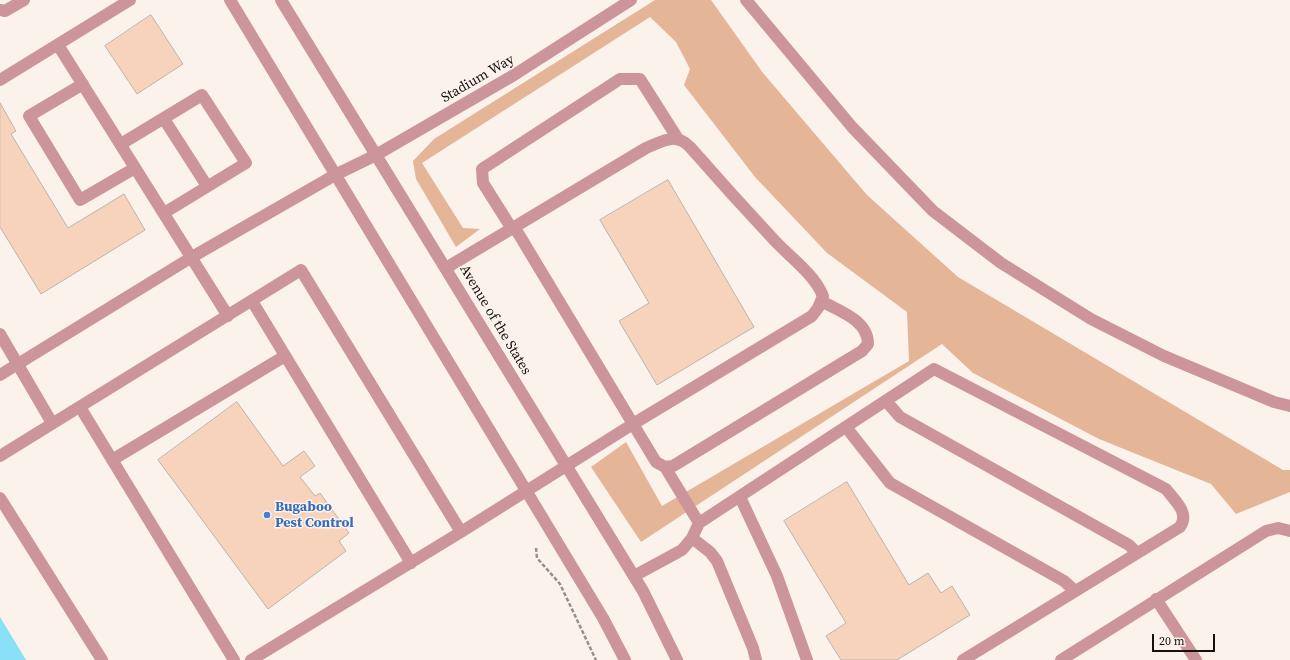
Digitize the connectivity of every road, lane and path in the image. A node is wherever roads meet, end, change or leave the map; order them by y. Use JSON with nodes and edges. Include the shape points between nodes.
{"nodes":[{"id":1,"x":24,"y":0,"type":"edge"},
{"id":2,"x":130,"y":0,"type":"edge"},
{"id":3,"x":230,"y":0,"type":"edge"},
{"id":4,"x":281,"y":0,"type":"edge"},
{"id":5,"x":631,"y":0,"type":"edge"},
{"id":6,"x":746,"y":0,"type":"edge"},
{"id":7,"x":0,"y":10,"type":"edge"},
{"id":8,"x":58,"y":45,"type":"junction"},
{"id":9,"x":0,"y":80,"type":"edge"},
{"id":10,"x":83,"y":84,"type":"junction"},
{"id":11,"x":164,"y":119,"type":"junction"},
{"id":12,"x":678,"y":139,"type":"junction"},
{"id":13,"x":121,"y":144,"type":"junction"},
{"id":14,"x":376,"y":154,"type":"junction"},
{"id":15,"x":135,"y":168,"type":"junction"},
{"id":16,"x":335,"y":175,"type":"junction"},
{"id":17,"x":207,"y":186,"type":"junction"},
{"id":18,"x":164,"y":213,"type":"junction"},
{"id":19,"x":514,"y":229,"type":"junction"},
{"id":20,"x":192,"y":257,"type":"junction"},
{"id":21,"x":446,"y":268,"type":"junction"},
{"id":22,"x":252,"y":301,"type":"junction"},
{"id":23,"x":821,"y":301,"type":"junction"},
{"id":24,"x":228,"y":316,"type":"junction"},
{"id":25,"x":0,"y":334,"type":"edge"},
{"id":26,"x":285,"y":356,"type":"junction"},
{"id":27,"x":18,"y":364,"type":"junction"},
{"id":28,"x":0,"y":375,"type":"edge"},
{"id":29,"x":886,"y":401,"type":"junction"},
{"id":30,"x":1290,"y":406,"type":"edge"},
{"id":31,"x":80,"y":407,"type":"junction"},
{"id":32,"x":52,"y":423,"type":"junction"},
{"id":33,"x":633,"y":424,"type":"junction"},
{"id":34,"x":846,"y":427,"type":"junction"},
{"id":35,"x":0,"y":456,"type":"edge"},
{"id":36,"x":112,"y":460,"type":"junction"},
{"id":37,"x":567,"y":467,"type":"junction"},
{"id":38,"x":665,"y":468,"type":"junction"},
{"id":39,"x":526,"y":492,"type":"junction"},
{"id":40,"x":740,"y":496,"type":"junction"},
{"id":41,"x":0,"y":498,"type":"edge"},
{"id":42,"x":699,"y":523,"type":"junction"},
{"id":43,"x":1290,"y":531,"type":"edge"},
{"id":44,"x":461,"y":532,"type":"junction"},
{"id":45,"x":692,"y":538,"type":"junction"},
{"id":46,"x":536,"y":548,"type":"dead end"},
{"id":47,"x":1137,"y":553,"type":"junction"},
{"id":48,"x":411,"y":563,"type":"junction"},
{"id":49,"x":634,"y":576,"type":"junction"},
{"id":50,"x":1075,"y":591,"type":"junction"},
{"id":51,"x":1156,"y":599,"type":"junction"},
{"id":52,"x":102,"y":660,"type":"edge"},
{"id":53,"x":234,"y":660,"type":"edge"},
{"id":54,"x":251,"y":660,"type":"edge"},
{"id":55,"x":596,"y":660,"type":"edge"},
{"id":56,"x":625,"y":660,"type":"edge"},
{"id":57,"x":677,"y":660,"type":"edge"},
{"id":58,"x":756,"y":660,"type":"edge"},
{"id":59,"x":807,"y":660,"type":"edge"},
{"id":60,"x":963,"y":660,"type":"edge"},
{"id":61,"x":1061,"y":660,"type":"edge"},
{"id":62,"x":1196,"y":660,"type":"edge"}],
"edges":[{"from":1,"to":7,"type":"street"},
{"from":2,"to":8,"type":"street"},
{"from":3,"to":16,"type":"street"},
{"from":4,"to":14,"type":"street","name":"Avenue of the States"},
{"from":5,"to":14,"type":"street","name":"Stadium Way","via":[[514,75]]},
{"from":6,"to":30,"type":"street","via":[[857,133],[933,211],[1001,263],[1091,319],[1164,356],[1274,402]]},
{"from":8,"to":9,"type":"street"},
{"from":8,"to":10,"type":"street"},
{"from":10,"to":13,"type":"street"},
{"from":10,"to":15,"type":"street","via":[[29,116],[80,200]]},
{"from":11,"to":13,"type":"street"},
{"from":11,"to":17,"type":"street"},
{"from":11,"to":17,"type":"street","via":[[202,95],[246,163]]},
{"from":12,"to":19,"type":"street","via":[[672,138],[646,148]]},
{"from":12,"to":19,"type":"street","via":[[640,79],[620,79],[482,169],[483,183]]},
{"from":12,"to":23,"type":"street","via":[[690,147],[806,273],[820,289],[823,296]]},
{"from":13,"to":15,"type":"street"},
{"from":14,"to":16,"type":"street","name":"Stadium Way"},
{"from":14,"to":21,"type":"street","name":"Avenue of the States"},
{"from":15,"to":18,"type":"street"},
{"from":16,"to":20,"type":"street","name":"Stadium Way"},
{"from":16,"to":39,"type":"street"},
{"from":17,"to":18,"type":"street"},
{"from":18,"to":20,"type":"street"},
{"from":19,"to":21,"type":"street"},
{"from":19,"to":33,"type":"street"},
{"from":20,"to":24,"type":"street"},
{"from":20,"to":27,"type":"street","name":"Stadium Way"},
{"from":21,"to":37,"type":"street","name":"Avenue of the States"},
{"from":22,"to":24,"type":"street"},
{"from":22,"to":26,"type":"street"},
{"from":22,"to":44,"type":"street","via":[[301,270]]},
{"from":23,"to":33,"type":"street","via":[[812,316]]},
{"from":23,"to":38,"type":"street","via":[[863,327],[868,336],[868,344],[674,466]]},
{"from":24,"to":31,"type":"street"},
{"from":25,"to":27,"type":"street"},
{"from":26,"to":36,"type":"street"},
{"from":26,"to":48,"type":"street"},
{"from":27,"to":28,"type":"street","name":"Stadium Way"},
{"from":27,"to":32,"type":"street"},
{"from":29,"to":34,"type":"street"},
{"from":29,"to":47,"type":"street","via":[[900,417],[1129,545]]},
{"from":29,"to":47,"type":"street","via":[[934,369],[1166,489],[1184,514],[1185,520],[1180,527]]},
{"from":31,"to":32,"type":"street"},
{"from":31,"to":36,"type":"street"},
{"from":32,"to":35,"type":"street"},
{"from":33,"to":37,"type":"street"},
{"from":33,"to":38,"type":"street","via":[[656,462]]},
{"from":34,"to":40,"type":"street"},
{"from":34,"to":50,"type":"street","via":[[890,483],[1064,580]]},
{"from":36,"to":53,"type":"street"},
{"from":37,"to":39,"type":"street"},
{"from":37,"to":49,"type":"street","name":"Avenue of the States"},
{"from":38,"to":42,"type":"street"},
{"from":39,"to":44,"type":"street"},
{"from":39,"to":56,"type":"street","via":[[603,618]]},
{"from":40,"to":42,"type":"street"},
{"from":40,"to":59,"type":"street","via":[[777,576]]},
{"from":41,"to":52,"type":"street"},
{"from":42,"to":45,"type":"street"},
{"from":43,"to":51,"type":"street","via":[[1278,528],[1266,531]]},
{"from":44,"to":48,"type":"street"},
{"from":45,"to":49,"type":"street","via":[[682,550]]},
{"from":45,"to":58,"type":"street","via":[[710,552],[716,561]]},
{"from":46,"to":55,"type":"path","via":[[537,558],[560,584]]},
{"from":47,"to":50,"type":"street"},
{"from":48,"to":54,"type":"street"},
{"from":49,"to":57,"type":"street","name":"Avenue of the States"},
{"from":50,"to":60,"type":"street"},
{"from":51,"to":61,"type":"street"},
{"from":51,"to":62,"type":"street"}]}
